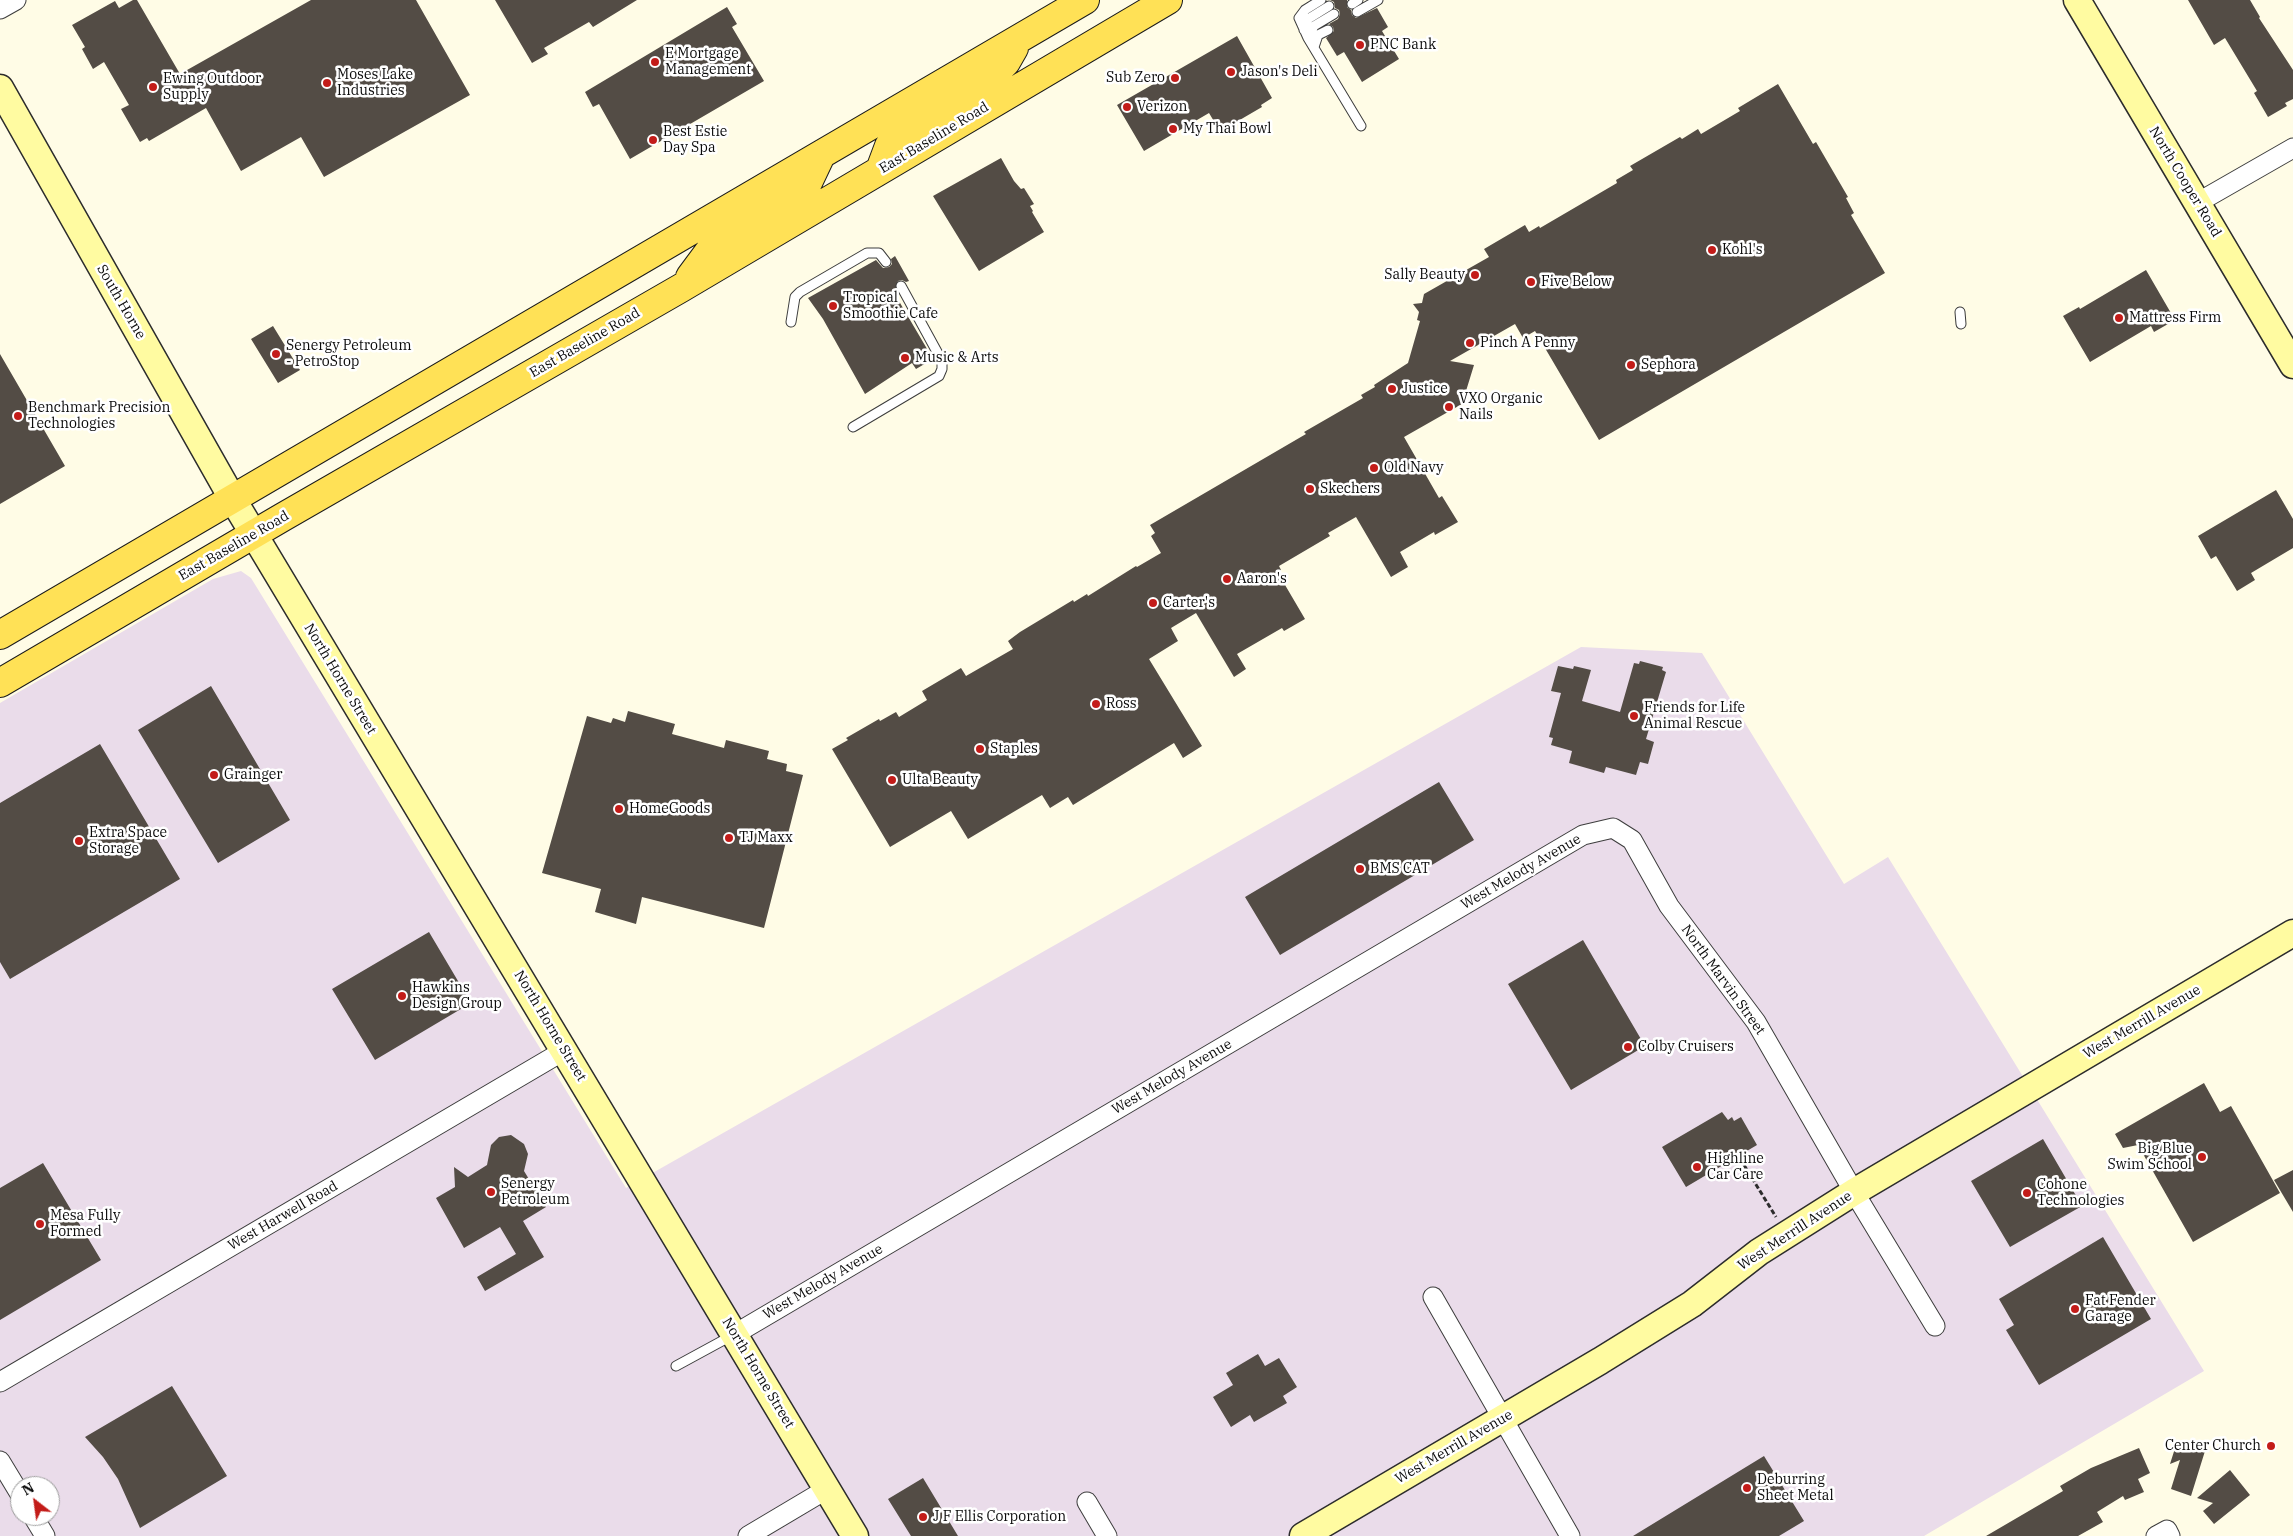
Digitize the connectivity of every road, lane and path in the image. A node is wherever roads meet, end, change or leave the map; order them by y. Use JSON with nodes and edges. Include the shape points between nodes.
{"nodes":[{"id":1,"x":16,"y":0,"type":"edge"},
{"id":2,"x":1085,"y":0,"type":"edge"},
{"id":3,"x":1168,"y":0,"type":"edge"},
{"id":4,"x":1321,"y":0,"type":"edge"},
{"id":5,"x":1378,"y":0,"type":"edge"},
{"id":6,"x":2077,"y":0,"type":"edge"},
{"id":7,"x":1356,"y":5,"type":"edge"},
{"id":8,"x":0,"y":9,"type":"edge"},
{"id":9,"x":1332,"y":10,"type":"dead end"},
{"id":10,"x":1328,"y":30,"type":"dead end"},
{"id":11,"x":1306,"y":34,"type":"junction"},
{"id":12,"x":1017,"y":40,"type":"junction"},
{"id":13,"x":1314,"y":47,"type":"junction"},
{"id":14,"x":0,"y":88,"type":"edge"},
{"id":15,"x":1361,"y":126,"type":"dead end"},
{"id":16,"x":2293,"y":148,"type":"edge"},
{"id":17,"x":821,"y":154,"type":"junction"},
{"id":18,"x":880,"y":170,"type":"junction"},
{"id":19,"x":2197,"y":203,"type":"junction"},
{"id":20,"x":886,"y":262,"type":"dead end"},
{"id":21,"x":901,"y":286,"type":"dead end"},
{"id":22,"x":681,"y":288,"type":"junction"},
{"id":23,"x":1960,"y":312,"type":"dead end"},
{"id":24,"x":791,"y":322,"type":"dead end"},
{"id":25,"x":1961,"y":324,"type":"dead end"},
{"id":26,"x":2293,"y":365,"type":"edge"},
{"id":27,"x":853,"y":426,"type":"dead end"},
{"id":28,"x":243,"y":516,"type":"junction"},
{"id":29,"x":0,"y":635,"type":"edge"},
{"id":30,"x":0,"y":683,"type":"edge"},
{"id":31,"x":1613,"y":828,"type":"joint"},
{"id":32,"x":2293,"y":933,"type":"edge"},
{"id":33,"x":565,"y":1050,"type":"junction"},
{"id":34,"x":1744,"y":1165,"type":"dead end"},
{"id":35,"x":1854,"y":1192,"type":"junction"},
{"id":36,"x":1786,"y":1234,"type":"junction"},
{"id":37,"x":1432,"y":1297,"type":"dead end"},
{"id":38,"x":1935,"y":1326,"type":"dead end"},
{"id":39,"x":735,"y":1334,"type":"junction"},
{"id":40,"x":676,"y":1366,"type":"dead end"},
{"id":41,"x":0,"y":1382,"type":"edge"},
{"id":42,"x":1502,"y":1419,"type":"junction"},
{"id":43,"x":0,"y":1461,"type":"edge"},
{"id":44,"x":10,"y":1478,"type":"edge"},
{"id":45,"x":828,"y":1490,"type":"junction"},
{"id":46,"x":1087,"y":1502,"type":"dead end"},
{"id":47,"x":748,"y":1536,"type":"edge"},
{"id":48,"x":855,"y":1536,"type":"edge"},
{"id":49,"x":1107,"y":1536,"type":"edge"},
{"id":50,"x":1303,"y":1536,"type":"edge"},
{"id":51,"x":1570,"y":1536,"type":"edge"}],
"edges":[{"from":1,"to":8,"type":"street"},
{"from":2,"to":12,"type":"main road","name":"East Baseline Road"},
{"from":3,"to":18,"type":"main road","name":"East Baseline Road"},
{"from":4,"to":11,"type":"lane","via":[[1299,18]]},
{"from":5,"to":7,"type":"lane"},
{"from":6,"to":19,"type":"street","name":"North Cooper Road"},
{"from":9,"to":11,"type":"lane","via":[[1308,19]]},
{"from":10,"to":13,"type":"lane","via":[[1318,35]]},
{"from":11,"to":13,"type":"lane"},
{"from":12,"to":17,"type":"main road","name":"East Baseline Road"},
{"from":12,"to":18,"type":"main road","via":[[1006,62],[990,78],[903,130],[886,152]]},
{"from":13,"to":15,"type":"lane"},
{"from":14,"to":28,"type":"street","name":"South Horne"},
{"from":16,"to":19,"type":"street"},
{"from":17,"to":22,"type":"main road","via":[[804,191],[713,246]]},
{"from":17,"to":28,"type":"main road","name":"East Baseline Road"},
{"from":18,"to":22,"type":"main road","name":"East Baseline Road"},
{"from":19,"to":26,"type":"street","name":"North Cooper Road"},
{"from":20,"to":24,"type":"lane","via":[[879,253],[867,253],[800,292],[795,297]]},
{"from":21,"to":27,"type":"lane","via":[[942,361],[942,369],[938,376]]},
{"from":22,"to":28,"type":"main road","name":"East Baseline Road"},
{"from":23,"to":25,"type":"lane"},
{"from":28,"to":29,"type":"main road","name":"East Baseline Road"},
{"from":28,"to":30,"type":"main road","name":"East Baseline Road"},
{"from":28,"to":33,"type":"street","name":"North Horne Street"},
{"from":31,"to":35,"type":"street","name":"North Marvin Street","via":[[1632,840],[1669,906],[1756,1022]]},
{"from":31,"to":39,"type":"street","name":"West Melody Avenue","via":[[1583,835]]},
{"from":32,"to":35,"type":"street","name":"West Merrill Avenue"},
{"from":33,"to":39,"type":"street","name":"North Horne Street"},
{"from":33,"to":41,"type":"street","name":"West Harwell Road"},
{"from":34,"to":36,"type":"path"},
{"from":35,"to":36,"type":"street","name":"West Merrill Avenue"},
{"from":35,"to":38,"type":"street","name":"North Marvin Street"},
{"from":36,"to":42,"type":"street","name":"West Merrill Avenue","via":[[1692,1304]]},
{"from":37,"to":42,"type":"street"},
{"from":39,"to":40,"type":"lane"},
{"from":39,"to":45,"type":"street","name":"North Horne Street"},
{"from":42,"to":50,"type":"street","name":"West Merrill Avenue"},
{"from":42,"to":51,"type":"street"},
{"from":43,"to":44,"type":"street"},
{"from":45,"to":47,"type":"street"},
{"from":45,"to":48,"type":"street","name":"North Horne Street"},
{"from":46,"to":49,"type":"street"}]}
